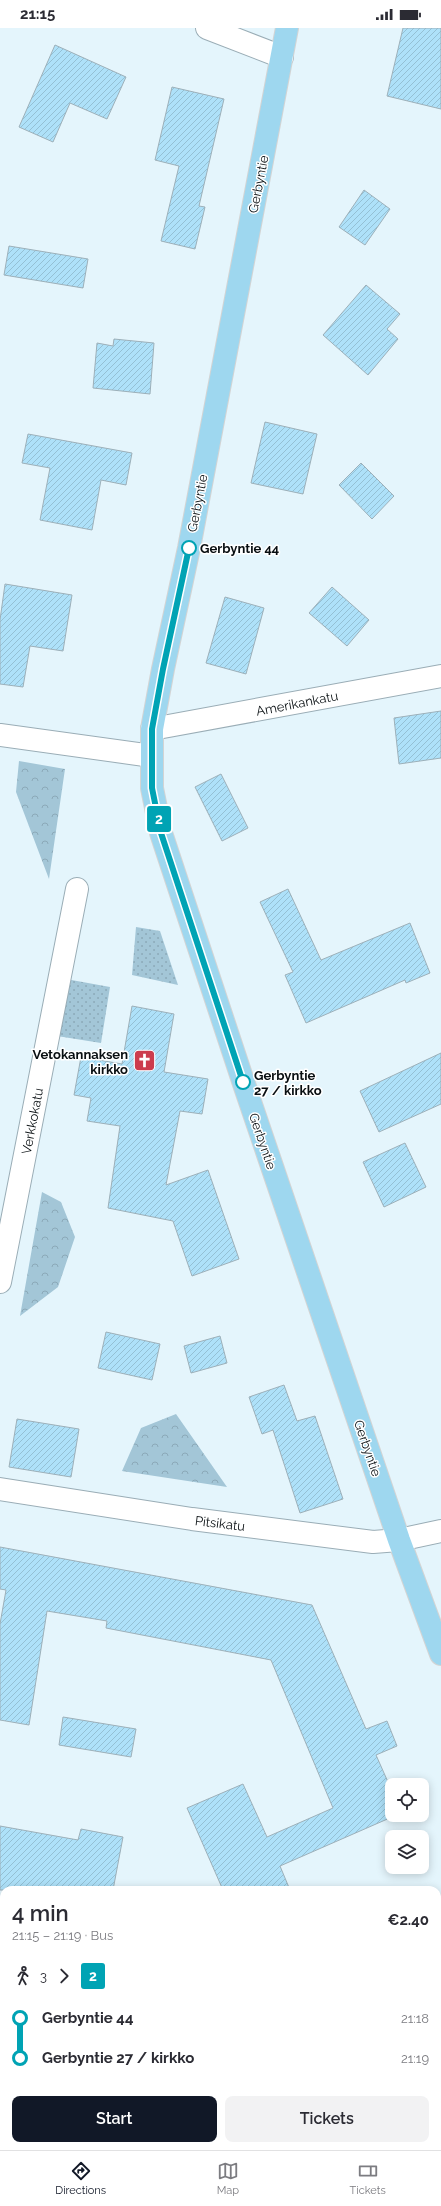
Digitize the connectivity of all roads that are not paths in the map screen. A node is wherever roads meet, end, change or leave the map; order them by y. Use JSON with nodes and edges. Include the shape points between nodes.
{"nodes":[{"id":1,"x":206,"y":28,"type":"edge"},
{"id":2,"x":287,"y":28,"type":"edge"},
{"id":3,"x":282,"y":57,"type":"junction"},
{"id":4,"x":441,"y":676,"type":"edge"},
{"id":5,"x":152,"y":729,"type":"junction"},
{"id":6,"x":0,"y":734,"type":"edge"},
{"id":7,"x":152,"y":756,"type":"junction"},
{"id":8,"x":77,"y":889,"type":"dead end"},
{"id":9,"x":0,"y":1282,"type":"edge"},
{"id":10,"x":0,"y":1489,"type":"edge"},
{"id":11,"x":441,"y":1531,"type":"edge"},
{"id":12,"x":399,"y":1540,"type":"junction"},
{"id":13,"x":441,"y":1654,"type":"edge"}],
"edges":[{"from":1,"to":3,"type":"street"},
{"from":2,"to":3,"type":"main road","name":"Gerbyntie"},
{"from":3,"to":5,"type":"main road","name":"Gerbyntie"},
{"from":4,"to":5,"type":"street","name":"Amerikankatu"},
{"from":5,"to":7,"type":"main road","name":"Gerbyntie"},
{"from":6,"to":7,"type":"street"},
{"from":7,"to":12,"type":"main road","name":"Gerbyntie","via":[[152,788],[161,833]]},
{"from":8,"to":9,"type":"street","name":"Verkkokatu"},
{"from":10,"to":12,"type":"street","name":"Pitsikatu","via":[[192,1520],[373,1542]]},
{"from":11,"to":12,"type":"street","name":"Pitsikatu"},
{"from":12,"to":13,"type":"main road","name":"Gerbyntie"}]}
